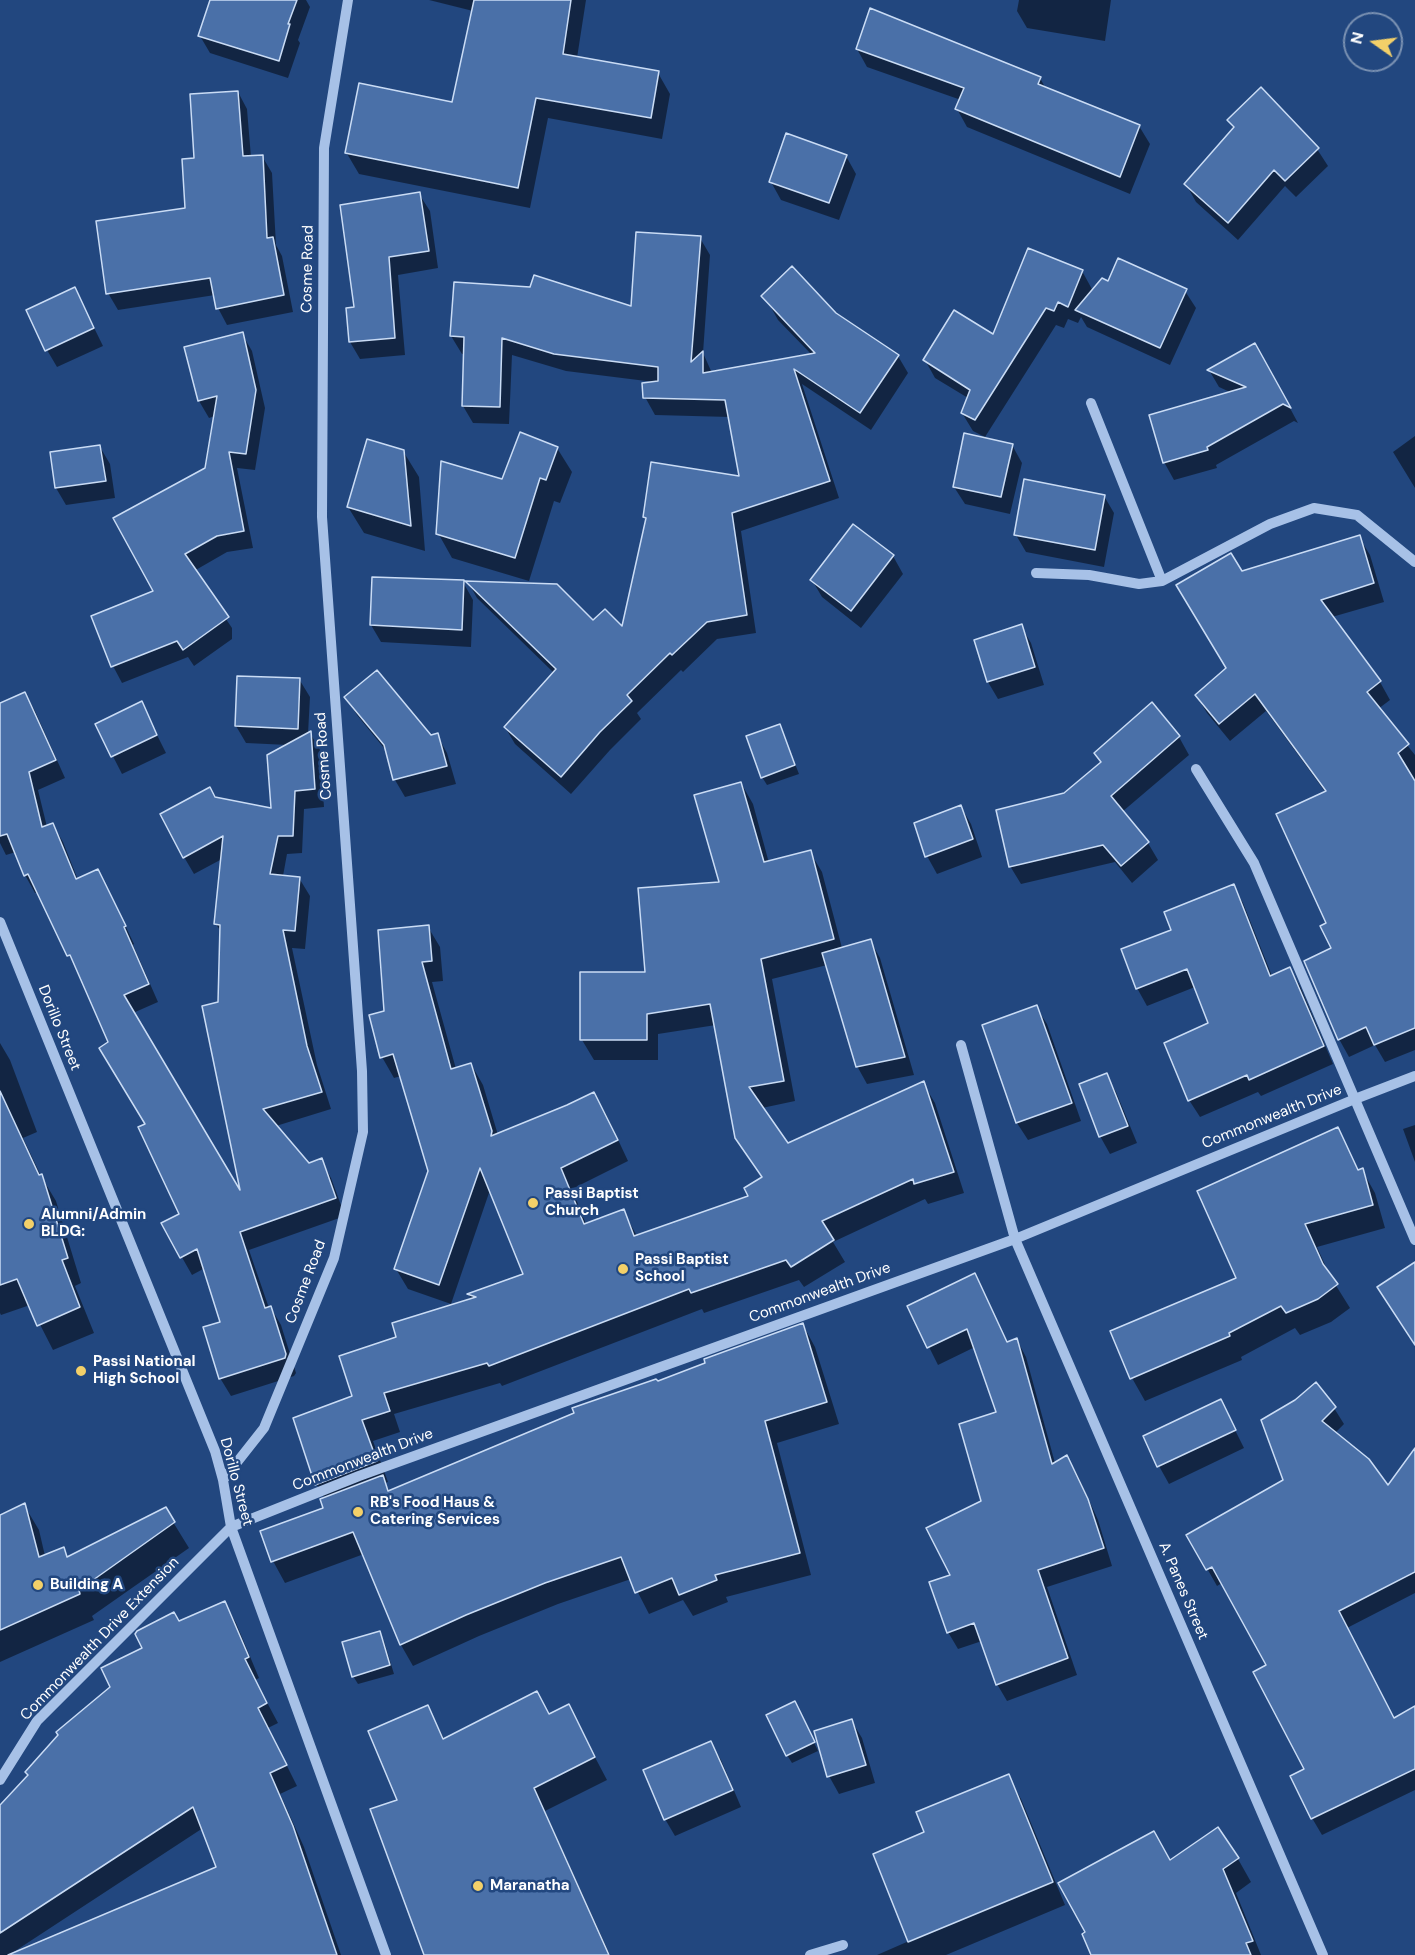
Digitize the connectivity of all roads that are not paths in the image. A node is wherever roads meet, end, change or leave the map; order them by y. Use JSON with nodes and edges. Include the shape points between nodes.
{"nodes":[{"id":1,"x":348,"y":0,"type":"edge"},
{"id":2,"x":1091,"y":402,"type":"dead end"},
{"id":3,"x":1415,"y":562,"type":"edge"},
{"id":4,"x":1036,"y":573,"type":"dead end"},
{"id":5,"x":1162,"y":581,"type":"junction"},
{"id":6,"x":1196,"y":769,"type":"dead end"},
{"id":7,"x":0,"y":922,"type":"edge"},
{"id":8,"x":961,"y":1045,"type":"dead end"},
{"id":9,"x":1415,"y":1076,"type":"edge"},
{"id":10,"x":1355,"y":1099,"type":"junction"},
{"id":11,"x":1015,"y":1239,"type":"junction"},
{"id":12,"x":1415,"y":1240,"type":"edge"},
{"id":13,"x":223,"y":1480,"type":"junction"},
{"id":14,"x":231,"y":1527,"type":"junction"},
{"id":15,"x":0,"y":1780,"type":"edge"},
{"id":16,"x":843,"y":1945,"type":"dead end"},
{"id":17,"x":386,"y":1955,"type":"edge"},
{"id":18,"x":810,"y":1955,"type":"edge"},
{"id":19,"x":1323,"y":1955,"type":"edge"}],
"edges":[{"from":1,"to":13,"type":"street","name":"Cosme Road","via":[[324,148],[322,517],[362,1071],[363,1132],[334,1258],[264,1428]]},
{"from":2,"to":5,"type":"street"},
{"from":3,"to":5,"type":"street","via":[[1357,514],[1314,508],[1270,524]]},
{"from":4,"to":5,"type":"street","via":[[1089,575],[1139,584]]},
{"from":6,"to":10,"type":"street","via":[[1254,863]]},
{"from":7,"to":13,"type":"street","name":"Dorillo Street","via":[[215,1451]]},
{"from":8,"to":11,"type":"street","name":"A. Panes Street"},
{"from":9,"to":10,"type":"street","name":"Commonwealth Drive"},
{"from":10,"to":11,"type":"street","name":"Commonwealth Drive"},
{"from":10,"to":12,"type":"street"},
{"from":11,"to":14,"type":"street","name":"Commonwealth Drive","via":[[359,1476]]},
{"from":11,"to":19,"type":"street","name":"A. Panes Street"},
{"from":13,"to":14,"type":"street","name":"Dorillo Street"},
{"from":14,"to":15,"type":"street","name":"Commonwealth Drive Extension","via":[[37,1721]]},
{"from":14,"to":17,"type":"street","name":"Dorillo Street"},
{"from":16,"to":18,"type":"street"}]}
